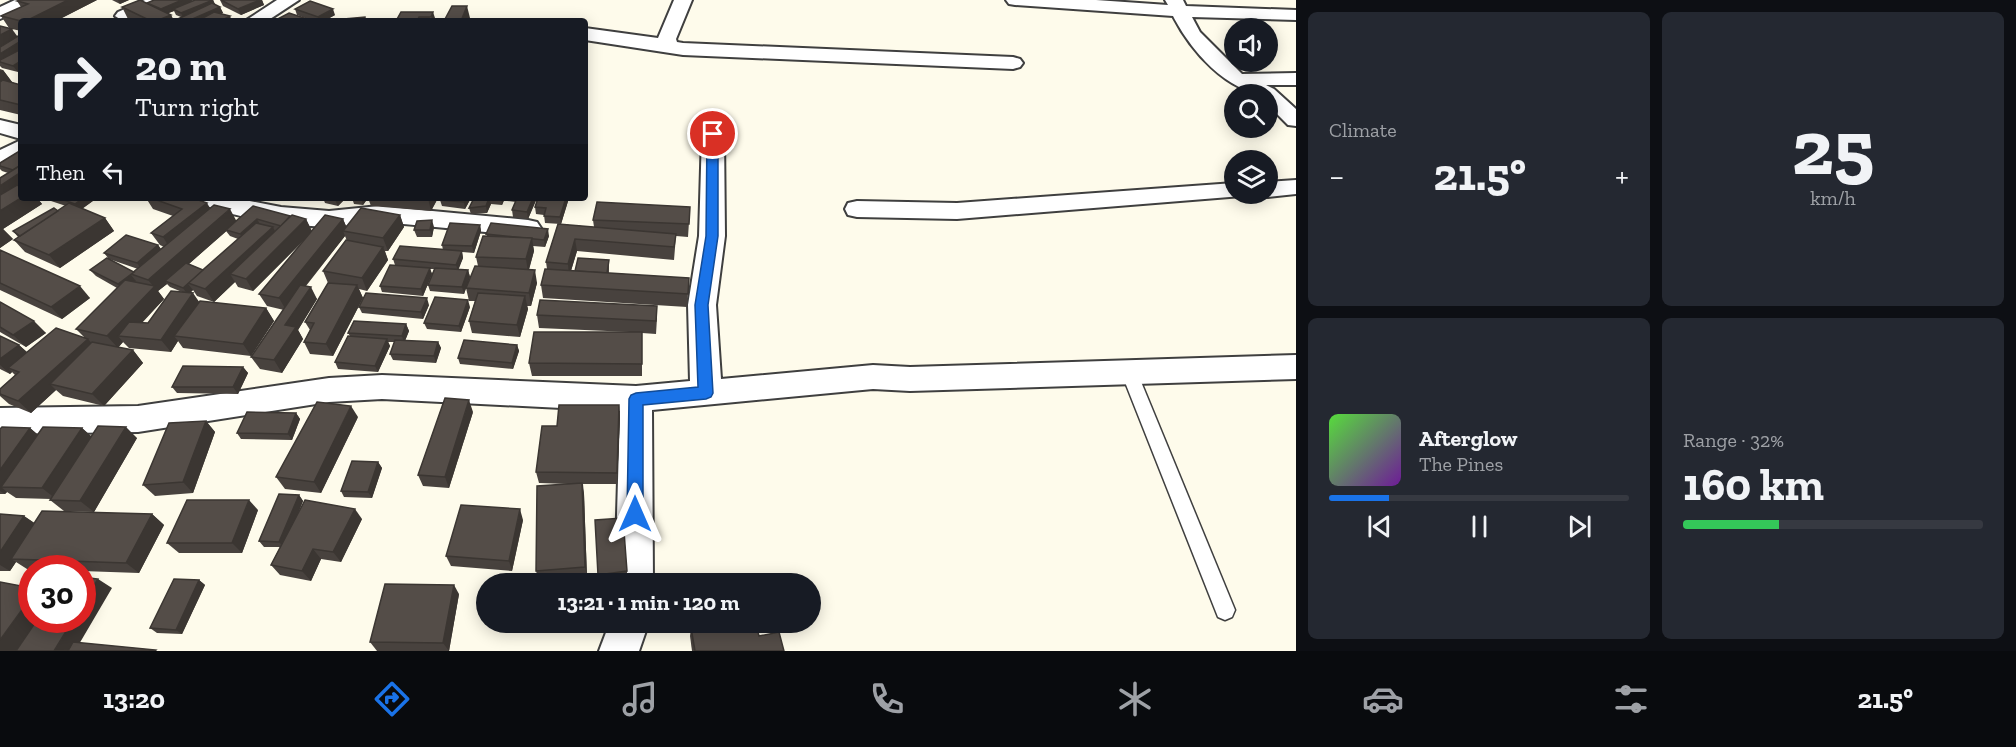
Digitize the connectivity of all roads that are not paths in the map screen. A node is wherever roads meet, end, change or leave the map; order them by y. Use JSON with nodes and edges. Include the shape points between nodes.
{"nodes":[{"id":1,"x":29,"y":0,"type":"edge"},
{"id":2,"x":159,"y":0,"type":"edge"},
{"id":3,"x":290,"y":0,"type":"edge"},
{"id":4,"x":683,"y":0,"type":"edge"},
{"id":5,"x":1015,"y":0,"type":"edge"},
{"id":6,"x":1178,"y":6,"type":"edge"},
{"id":7,"x":0,"y":14,"type":"edge"},
{"id":8,"x":1296,"y":15,"type":"edge"},
{"id":9,"x":124,"y":16,"type":"edge"},
{"id":10,"x":259,"y":18,"type":"edge"},
{"id":11,"x":588,"y":34,"type":"edge"},
{"id":12,"x":668,"y":45,"type":"junction"},
{"id":13,"x":1013,"y":63,"type":"dead end"},
{"id":14,"x":1236,"y":79,"type":"junction"},
{"id":15,"x":1296,"y":79,"type":"edge"},
{"id":16,"x":1296,"y":120,"type":"edge"},
{"id":17,"x":0,"y":126,"type":"edge"},
{"id":18,"x":18,"y":131,"type":"edge"},
{"id":19,"x":713,"y":134,"type":"dead end"},
{"id":20,"x":18,"y":149,"type":"edge"},
{"id":21,"x":0,"y":159,"type":"edge"},
{"id":22,"x":1296,"y":187,"type":"edge"},
{"id":23,"x":1278,"y":188,"type":"edge"},
{"id":24,"x":1224,"y":192,"type":"edge"},
{"id":25,"x":216,"y":201,"type":"edge"},
{"id":26,"x":858,"y":209,"type":"dead end"},
{"id":27,"x":528,"y":228,"type":"edge"},
{"id":28,"x":1296,"y":368,"type":"edge"},
{"id":29,"x":1129,"y":372,"type":"junction"},
{"id":30,"x":706,"y":393,"type":"junction"},
{"id":31,"x":636,"y":399,"type":"junction"},
{"id":32,"x":0,"y":421,"type":"edge"},
{"id":33,"x":634,"y":573,"type":"edge"},
{"id":34,"x":1226,"y":609,"type":"dead end"},
{"id":35,"x":626,"y":633,"type":"edge"},
{"id":36,"x":619,"y":651,"type":"edge"}],
"edges":[{"from":1,"to":7,"type":"street"},
{"from":2,"to":9,"type":"street"},
{"from":3,"to":10,"type":"street"},
{"from":4,"to":12,"type":"street"},
{"from":5,"to":6,"type":"street"},
{"from":6,"to":8,"type":"street"},
{"from":6,"to":14,"type":"street","via":[[1192,35]]},
{"from":11,"to":12,"type":"street"},
{"from":12,"to":13,"type":"street","via":[[682,50]]},
{"from":14,"to":15,"type":"street"},
{"from":14,"to":16,"type":"street","via":[[1267,93]]},
{"from":17,"to":18,"type":"street"},
{"from":19,"to":30,"type":"street","via":[[712,236],[702,305]]},
{"from":20,"to":21,"type":"street"},
{"from":22,"to":23,"type":"street"},
{"from":24,"to":26,"type":"street","via":[[957,211]]},
{"from":25,"to":27,"type":"street","via":[[281,216],[329,219],[379,214]]},
{"from":28,"to":29,"type":"street"},
{"from":29,"to":30,"type":"street","via":[[873,377]]},
{"from":29,"to":34,"type":"lane"},
{"from":30,"to":31,"type":"street"},
{"from":31,"to":32,"type":"street","via":[[382,387],[329,390],[138,419]]},
{"from":31,"to":33,"type":"street"},
{"from":35,"to":36,"type":"street"}]}
